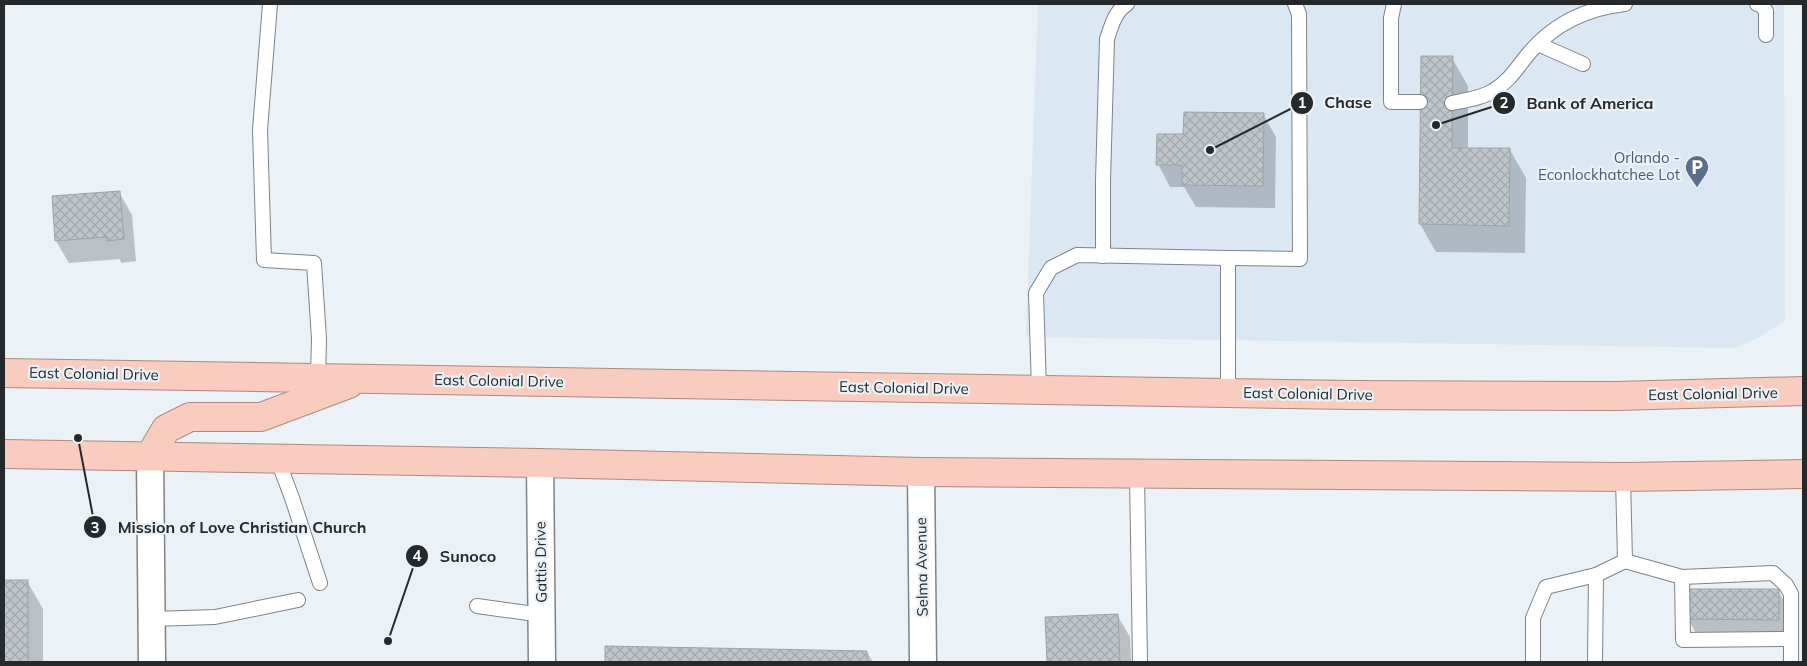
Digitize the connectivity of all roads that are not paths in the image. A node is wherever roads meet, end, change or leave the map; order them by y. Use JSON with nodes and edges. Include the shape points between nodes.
{"nodes":[{"id":1,"x":270,"y":4,"type":"edge"},
{"id":2,"x":1127,"y":4,"type":"edge"},
{"id":3,"x":1295,"y":4,"type":"edge"},
{"id":4,"x":1394,"y":4,"type":"edge"},
{"id":5,"x":1625,"y":4,"type":"edge"},
{"id":6,"x":1757,"y":4,"type":"edge"},
{"id":7,"x":1766,"y":35,"type":"dead end"},
{"id":8,"x":1538,"y":44,"type":"junction"},
{"id":9,"x":1583,"y":64,"type":"dead end"},
{"id":10,"x":1420,"y":102,"type":"dead end"},
{"id":11,"x":1452,"y":103,"type":"dead end"},
{"id":12,"x":1103,"y":256,"type":"junction"},
{"id":13,"x":1228,"y":258,"type":"junction"},
{"id":14,"x":4,"y":373,"type":"edge"},
{"id":15,"x":318,"y":378,"type":"junction"},
{"id":16,"x":362,"y":379,"type":"junction"},
{"id":17,"x":1038,"y":390,"type":"junction"},
{"id":18,"x":1803,"y":391,"type":"edge"},
{"id":19,"x":1228,"y":393,"type":"junction"},
{"id":20,"x":4,"y":454,"type":"edge"},
{"id":21,"x":150,"y":456,"type":"junction"},
{"id":22,"x":277,"y":458,"type":"junction"},
{"id":23,"x":540,"y":463,"type":"junction"},
{"id":24,"x":921,"y":472,"type":"junction"},
{"id":25,"x":1138,"y":474,"type":"junction"},
{"id":26,"x":1803,"y":474,"type":"edge"},
{"id":27,"x":1623,"y":477,"type":"junction"},
{"id":28,"x":1625,"y":561,"type":"junction"},
{"id":29,"x":1596,"y":575,"type":"junction"},
{"id":30,"x":1682,"y":577,"type":"junction"},
{"id":31,"x":320,"y":583,"type":"dead end"},
{"id":32,"x":298,"y":600,"type":"dead end"},
{"id":33,"x":477,"y":606,"type":"dead end"},
{"id":34,"x":542,"y":615,"type":"junction"},
{"id":35,"x":152,"y":619,"type":"junction"},
{"id":36,"x":1791,"y":639,"type":"junction"},
{"id":37,"x":152,"y":662,"type":"edge"},
{"id":38,"x":542,"y":662,"type":"edge"},
{"id":39,"x":923,"y":662,"type":"edge"},
{"id":40,"x":1140,"y":662,"type":"edge"},
{"id":41,"x":1533,"y":662,"type":"edge"},
{"id":42,"x":1595,"y":662,"type":"edge"},
{"id":43,"x":1791,"y":662,"type":"edge"}],
"edges":[{"from":1,"to":15,"type":"lane","via":[[260,130],[264,260],[314,263]]},
{"from":2,"to":12,"type":"lane","via":[[1114,20],[1107,40]]},
{"from":3,"to":13,"type":"lane","via":[[1299,14],[1300,259]]},
{"from":4,"to":10,"type":"lane","via":[[1391,18],[1391,102]]},
{"from":5,"to":8,"type":"lane","via":[[1583,12],[1556,28]]},
{"from":6,"to":7,"type":"lane","via":[[1766,11]]},
{"from":8,"to":9,"type":"lane"},
{"from":8,"to":11,"type":"lane","via":[[1509,79],[1492,92]]},
{"from":12,"to":13,"type":"lane"},
{"from":12,"to":17,"type":"lane","via":[[1077,255],[1051,268],[1036,293]]},
{"from":13,"to":19,"type":"lane"},
{"from":14,"to":15,"type":"highway","name":"East Colonial Drive"},
{"from":15,"to":16,"type":"highway","name":"East Colonial Drive"},
{"from":16,"to":17,"type":"highway","name":"East Colonial Drive"},
{"from":16,"to":21,"type":"highway","via":[[261,417],[190,417],[166,429]]},
{"from":17,"to":19,"type":"highway","name":"East Colonial Drive"},
{"from":18,"to":19,"type":"highway","name":"East Colonial Drive","via":[[1616,396]]},
{"from":20,"to":21,"type":"highway"},
{"from":21,"to":22,"type":"highway"},
{"from":21,"to":35,"type":"street"},
{"from":22,"to":23,"type":"highway"},
{"from":22,"to":31,"type":"lane"},
{"from":23,"to":24,"type":"highway"},
{"from":23,"to":34,"type":"street","name":"Gattis Drive"},
{"from":24,"to":25,"type":"highway"},
{"from":24,"to":39,"type":"street","name":"Selma Avenue"},
{"from":25,"to":27,"type":"highway"},
{"from":25,"to":40,"type":"lane"},
{"from":26,"to":27,"type":"highway"},
{"from":27,"to":28,"type":"lane"},
{"from":28,"to":29,"type":"lane"},
{"from":28,"to":30,"type":"lane"},
{"from":29,"to":41,"type":"lane","via":[[1546,587],[1533,618]]},
{"from":29,"to":42,"type":"lane"},
{"from":30,"to":36,"type":"lane","via":[[1773,573],[1791,594]]},
{"from":30,"to":36,"type":"lane","via":[[1683,640]]},
{"from":32,"to":35,"type":"lane","via":[[215,617]]},
{"from":33,"to":34,"type":"lane"},
{"from":34,"to":38,"type":"street","name":"Gattis Drive"},
{"from":35,"to":37,"type":"street"},
{"from":36,"to":43,"type":"lane"}]}
